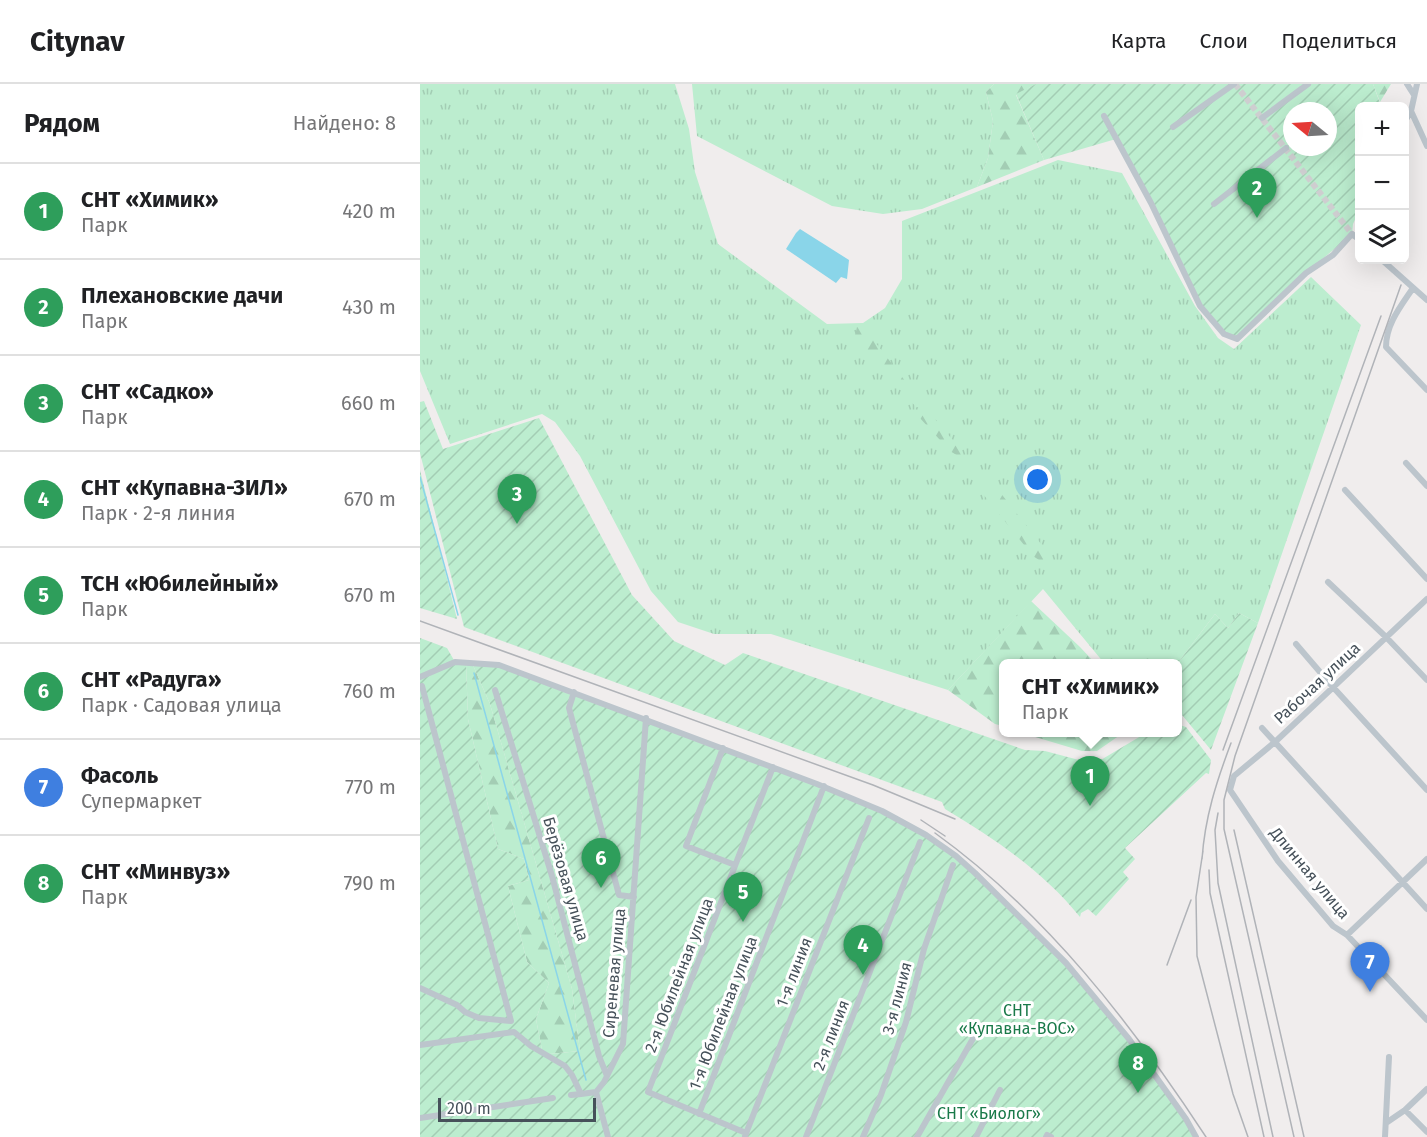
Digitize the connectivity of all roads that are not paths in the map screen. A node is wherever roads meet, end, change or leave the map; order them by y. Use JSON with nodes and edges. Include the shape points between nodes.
{"nodes":[{"id":1,"x":1234,"y":84,"type":"edge"},
{"id":2,"x":1308,"y":84,"type":"edge"},
{"id":3,"x":1407,"y":84,"type":"edge"},
{"id":4,"x":1417,"y":84,"type":"edge"},
{"id":5,"x":1414,"y":96,"type":"junction"},
{"id":6,"x":1411,"y":111,"type":"junction"},
{"id":7,"x":1409,"y":114,"type":"edge"},
{"id":8,"x":1104,"y":116,"type":"dead end"},
{"id":9,"x":1262,"y":118,"type":"dead end"},
{"id":10,"x":1173,"y":127,"type":"dead end"},
{"id":11,"x":1427,"y":146,"type":"edge"},
{"id":12,"x":1283,"y":150,"type":"edge"},
{"id":13,"x":1214,"y":204,"type":"dead end"},
{"id":14,"x":1355,"y":237,"type":"edge"},
{"id":15,"x":1386,"y":264,"type":"edge"},
{"id":16,"x":1413,"y":288,"type":"junction"},
{"id":17,"x":1427,"y":300,"type":"edge"},
{"id":18,"x":1427,"y":390,"type":"edge"},
{"id":19,"x":1406,"y":463,"type":"dead end"},
{"id":20,"x":1427,"y":486,"type":"edge"},
{"id":21,"x":1345,"y":490,"type":"dead end"},
{"id":22,"x":1427,"y":579,"type":"edge"},
{"id":23,"x":1328,"y":582,"type":"dead end"},
{"id":24,"x":1427,"y":599,"type":"edge"},
{"id":25,"x":1386,"y":637,"type":"junction"},
{"id":26,"x":1296,"y":644,"type":"dead end"},
{"id":27,"x":420,"y":677,"type":"edge"},
{"id":28,"x":1427,"y":680,"type":"edge"},
{"id":29,"x":422,"y":686,"type":"dead end"},
{"id":30,"x":1332,"y":686,"type":"junction"},
{"id":31,"x":495,"y":690,"type":"dead end"},
{"id":32,"x":574,"y":692,"type":"junction"},
{"id":33,"x":646,"y":718,"type":"junction"},
{"id":34,"x":1262,"y":728,"type":"dead end"},
{"id":35,"x":1275,"y":742,"type":"junction"},
{"id":36,"x":723,"y":748,"type":"junction"},
{"id":37,"x":773,"y":767,"type":"junction"},
{"id":38,"x":824,"y":786,"type":"junction"},
{"id":39,"x":1230,"y":790,"type":"joint"},
{"id":40,"x":1427,"y":790,"type":"edge"},
{"id":41,"x":869,"y":818,"type":"dead end"},
{"id":42,"x":920,"y":843,"type":"dead end"},
{"id":43,"x":1427,"y":859,"type":"edge"},
{"id":44,"x":735,"y":865,"type":"junction"},
{"id":45,"x":953,"y":865,"type":"dead end"},
{"id":46,"x":1402,"y":884,"type":"junction"},
{"id":47,"x":634,"y":897,"type":"junction"},
{"id":48,"x":1427,"y":909,"type":"edge"},
{"id":49,"x":1347,"y":935,"type":"junction"},
{"id":50,"x":420,"y":988,"type":"edge"},
{"id":51,"x":1427,"y":1020,"type":"edge"},
{"id":52,"x":979,"y":1028,"type":"dead end"},
{"id":53,"x":420,"y":1046,"type":"edge"},
{"id":54,"x":1389,"y":1057,"type":"dead end"},
{"id":55,"x":606,"y":1079,"type":"junction"},
{"id":56,"x":1427,"y":1089,"type":"edge"},
{"id":57,"x":1000,"y":1090,"type":"dead end"},
{"id":58,"x":596,"y":1092,"type":"junction"},
{"id":59,"x":581,"y":1094,"type":"junction"},
{"id":60,"x":571,"y":1095,"type":"dead end"},
{"id":61,"x":553,"y":1098,"type":"dead end"},
{"id":62,"x":1405,"y":1110,"type":"junction"},
{"id":63,"x":699,"y":1114,"type":"junction"},
{"id":64,"x":420,"y":1118,"type":"edge"},
{"id":65,"x":1386,"y":1123,"type":"junction"},
{"id":66,"x":1427,"y":1132,"type":"edge"},
{"id":67,"x":745,"y":1135,"type":"edge"},
{"id":68,"x":608,"y":1137,"type":"edge"},
{"id":69,"x":806,"y":1137,"type":"edge"},
{"id":70,"x":863,"y":1137,"type":"edge"},
{"id":71,"x":917,"y":1137,"type":"edge"},
{"id":72,"x":976,"y":1137,"type":"edge"},
{"id":73,"x":1196,"y":1137,"type":"edge"},
{"id":74,"x":1385,"y":1137,"type":"edge"}],
"edges":[{"from":1,"to":10,"type":"street"},
{"from":2,"to":9,"type":"street"},
{"from":3,"to":5,"type":"street"},
{"from":4,"to":5,"type":"street"},
{"from":5,"to":6,"type":"street"},
{"from":6,"to":7,"type":"street"},
{"from":6,"to":11,"type":"street"},
{"from":8,"to":14,"type":"street","via":[[1200,306],[1224,334],[1238,339],[1306,273],[1333,255],[1352,234]]},
{"from":12,"to":13,"type":"street"},
{"from":15,"to":16,"type":"street"},
{"from":16,"to":17,"type":"street"},
{"from":16,"to":18,"type":"street","via":[[1395,314],[1386,347]]},
{"from":19,"to":20,"type":"street"},
{"from":21,"to":22,"type":"street"},
{"from":23,"to":25,"type":"street"},
{"from":24,"to":25,"type":"street","name":"Рабочая улица"},
{"from":25,"to":28,"type":"street"},
{"from":25,"to":30,"type":"street","name":"Рабочая улица"},
{"from":26,"to":30,"type":"street"},
{"from":27,"to":32,"type":"street","via":[[455,662],[498,665]]},
{"from":29,"to":50,"type":"street","via":[[511,1021],[479,1018]]},
{"from":30,"to":35,"type":"street","name":"Рабочая улица"},
{"from":30,"to":40,"type":"street"},
{"from":31,"to":55,"type":"street","name":"Берёзовая улица","via":[[552,876]]},
{"from":32,"to":33,"type":"street"},
{"from":32,"to":47,"type":"street","via":[[569,708],[619,896]]},
{"from":33,"to":36,"type":"street"},
{"from":33,"to":47,"type":"street","name":"Сиреневая улица"},
{"from":34,"to":35,"type":"street"},
{"from":35,"to":39,"type":"street","name":"Рабочая улица","via":[[1234,776]]},
{"from":35,"to":46,"type":"street"},
{"from":36,"to":37,"type":"street"},
{"from":36,"to":44,"type":"street","via":[[687,846]]},
{"from":37,"to":38,"type":"street"},
{"from":37,"to":44,"type":"street","name":"2-я Юбилейная улица"},
{"from":38,"to":63,"type":"street","name":"1-я Юбилейная улица"},
{"from":38,"to":73,"type":"street","via":[[926,835],[975,873],[1066,963],[1129,1039]]},
{"from":39,"to":49,"type":"street","name":"Длинная улица","via":[[1278,861],[1333,926]]},
{"from":41,"to":67,"type":"street","name":"1-я линия"},
{"from":42,"to":69,"type":"street","name":"2-я линия"},
{"from":43,"to":46,"type":"street"},
{"from":44,"to":63,"type":"street","name":"2-я Юбилейная улица","via":[[648,1092]]},
{"from":45,"to":70,"type":"street","name":"3-я линия","via":[[924,948],[906,1022]]},
{"from":46,"to":48,"type":"street"},
{"from":46,"to":49,"type":"street"},
{"from":47,"to":55,"type":"street","name":"Сиреневая улица","via":[[623,1044]]},
{"from":49,"to":51,"type":"street","name":"Длинная улица","via":[[1394,991]]},
{"from":52,"to":71,"type":"street"},
{"from":53,"to":59,"type":"street","via":[[513,1032],[565,1066]]},
{"from":54,"to":65,"type":"street"},
{"from":55,"to":58,"type":"street","name":"Сиреневая улица"},
{"from":56,"to":62,"type":"street"},
{"from":57,"to":72,"type":"street"},
{"from":58,"to":59,"type":"street"},
{"from":58,"to":68,"type":"street"},
{"from":59,"to":60,"type":"street"},
{"from":61,"to":64,"type":"street"},
{"from":62,"to":65,"type":"street"},
{"from":62,"to":66,"type":"street"},
{"from":63,"to":67,"type":"street"},
{"from":65,"to":74,"type":"street"}]}
